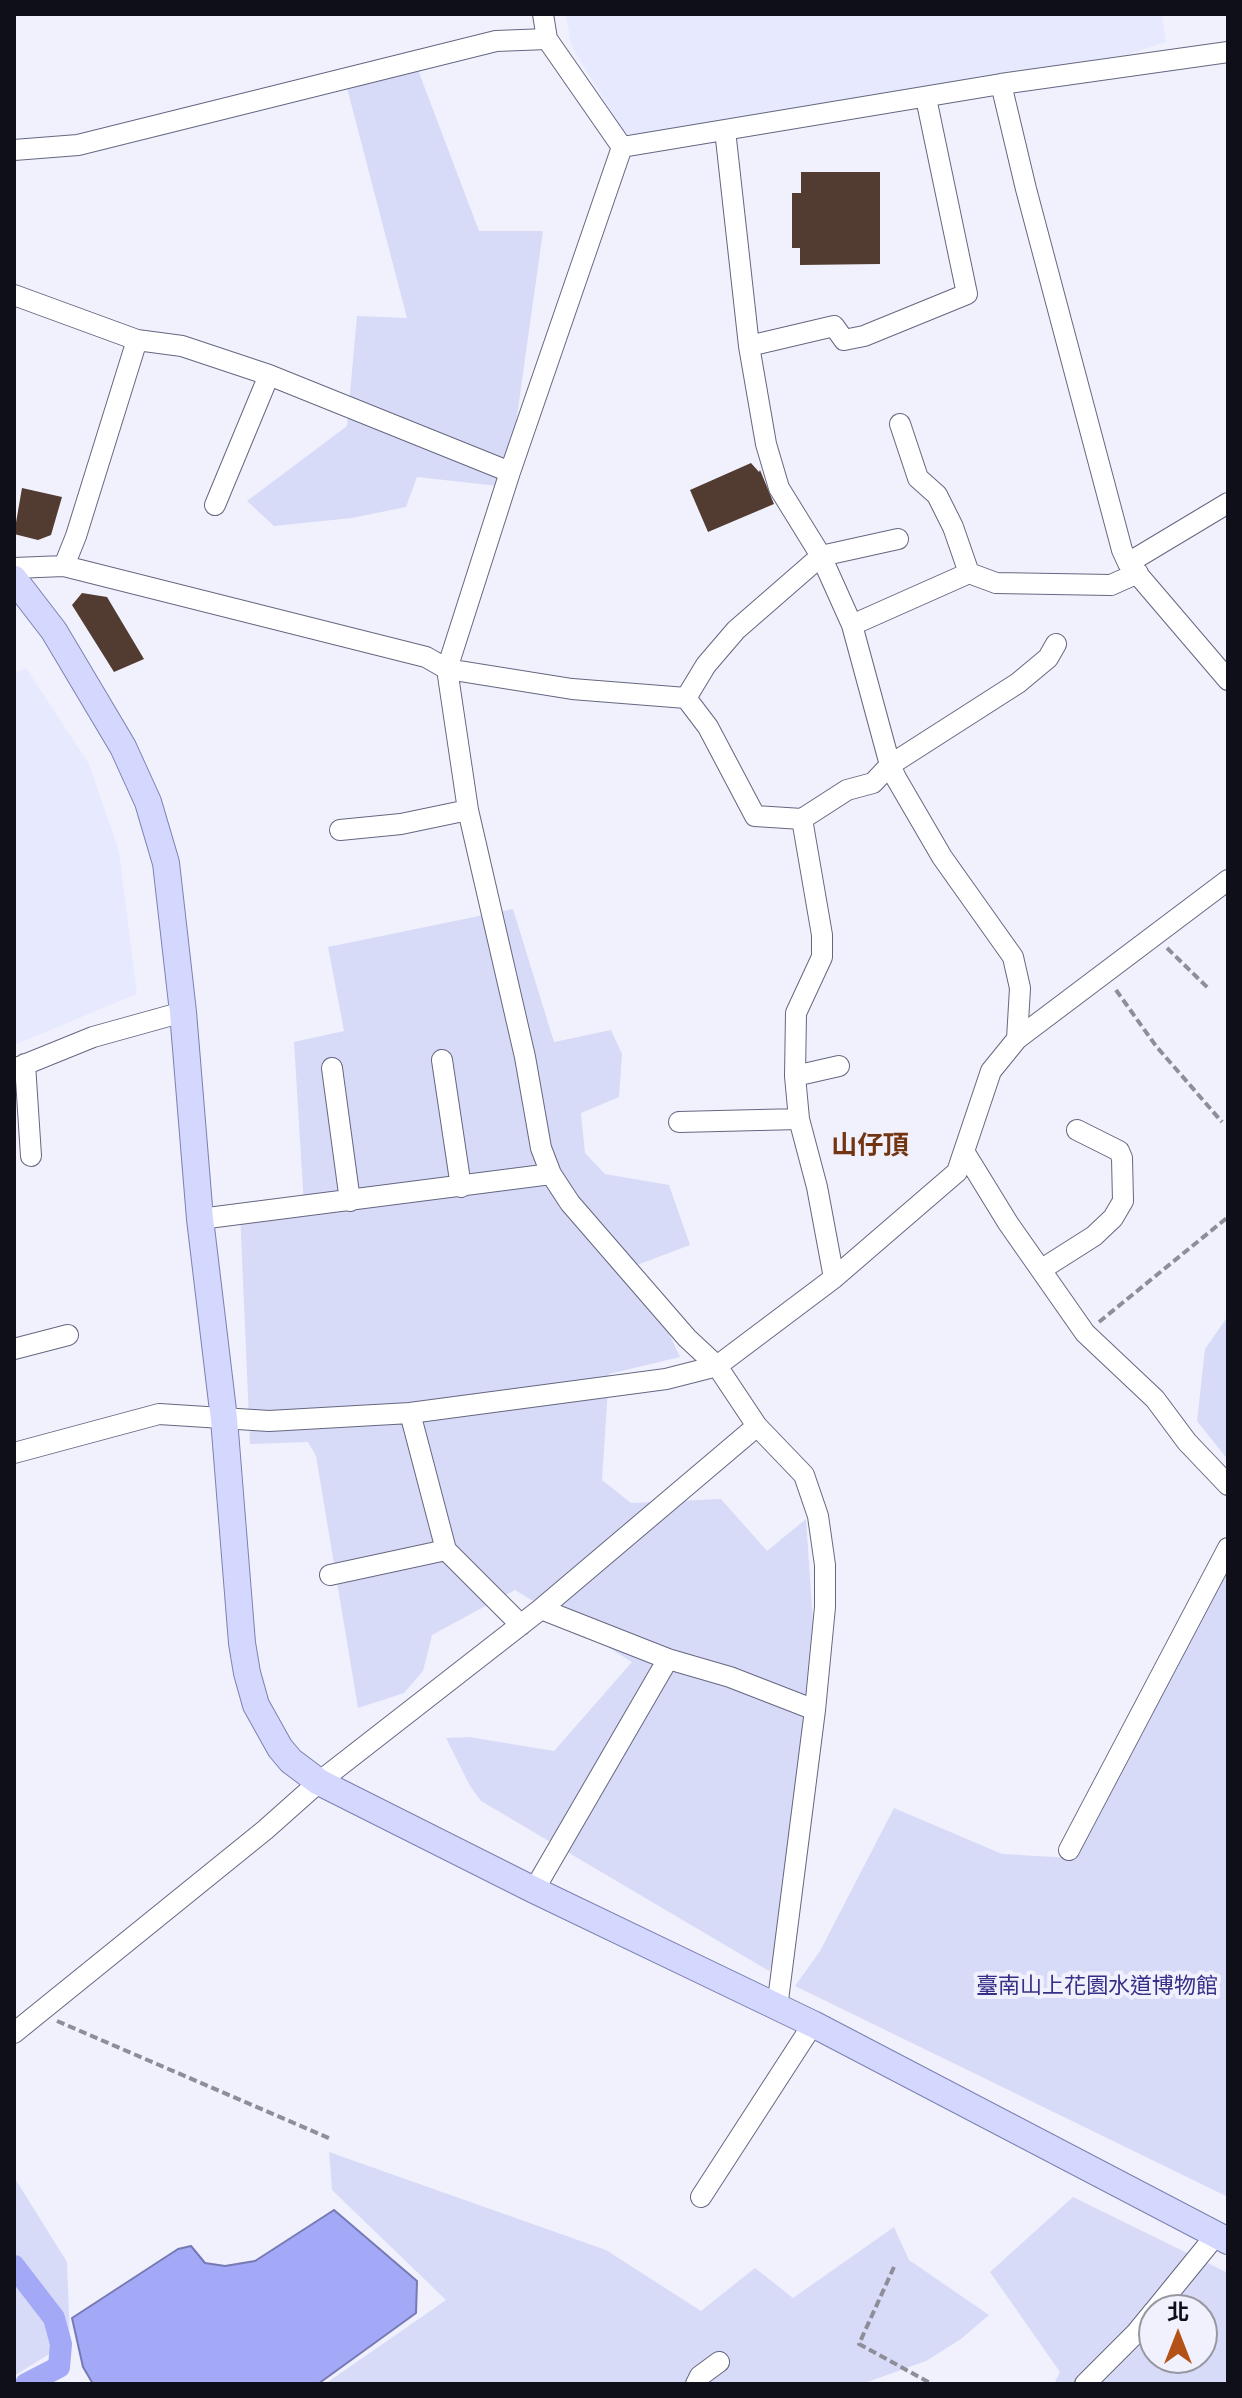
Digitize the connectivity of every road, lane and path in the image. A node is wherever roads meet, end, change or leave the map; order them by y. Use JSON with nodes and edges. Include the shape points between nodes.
{"nodes":[{"id":1,"x":543,"y":14,"type":"edge"},
{"id":2,"x":547,"y":39,"type":"junction"},
{"id":3,"x":1228,"y":52,"type":"edge"},
{"id":4,"x":1001,"y":84,"type":"junction"},
{"id":5,"x":926,"y":98,"type":"junction"},
{"id":6,"x":725,"y":130,"type":"junction"},
{"id":7,"x":622,"y":147,"type":"junction"},
{"id":8,"x":14,"y":150,"type":"edge"},
{"id":9,"x":14,"y":295,"type":"edge"},
{"id":10,"x":137,"y":340,"type":"junction"},
{"id":11,"x":749,"y":346,"type":"junction"},
{"id":12,"x":269,"y":375,"type":"junction"},
{"id":13,"x":900,"y":424,"type":"dead end"},
{"id":14,"x":510,"y":472,"type":"junction"},
{"id":15,"x":1228,"y":503,"type":"edge"},
{"id":16,"x":215,"y":505,"type":"dead end"},
{"id":17,"x":898,"y":539,"type":"dead end"},
{"id":18,"x":821,"y":556,"type":"junction"},
{"id":19,"x":64,"y":566,"type":"junction"},
{"id":20,"x":14,"y":568,"type":"edge"},
{"id":21,"x":1133,"y":568,"type":"junction"},
{"id":22,"x":969,"y":573,"type":"junction"},
{"id":23,"x":14,"y":579,"type":"edge"},
{"id":24,"x":852,"y":625,"type":"junction"},
{"id":25,"x":1056,"y":644,"type":"dead end"},
{"id":26,"x":447,"y":669,"type":"junction"},
{"id":27,"x":1228,"y":680,"type":"edge"},
{"id":28,"x":686,"y":698,"type":"junction"},
{"id":29,"x":890,"y":765,"type":"junction"},
{"id":30,"x":468,"y":810,"type":"junction"},
{"id":31,"x":802,"y":819,"type":"junction"},
{"id":32,"x":340,"y":830,"type":"dead end"},
{"id":33,"x":1228,"y":880,"type":"edge"},
{"id":34,"x":1156,"y":936,"type":"junction"},
{"id":35,"x":1105,"y":975,"type":"junction"},
{"id":36,"x":1208,"y":988,"type":"dead end"},
{"id":37,"x":183,"y":1012,"type":"junction"},
{"id":38,"x":1017,"y":1039,"type":"junction"},
{"id":39,"x":442,"y":1060,"type":"dead end"},
{"id":40,"x":19,"y":1066,"type":"edge"},
{"id":41,"x":839,"y":1066,"type":"dead end"},
{"id":42,"x":332,"y":1068,"type":"dead end"},
{"id":43,"x":795,"y":1076,"type":"junction"},
{"id":44,"x":799,"y":1119,"type":"junction"},
{"id":45,"x":679,"y":1122,"type":"dead end"},
{"id":46,"x":1222,"y":1122,"type":"dead end"},
{"id":47,"x":1077,"y":1130,"type":"dead end"},
{"id":48,"x":965,"y":1153,"type":"junction"},
{"id":49,"x":31,"y":1156,"type":"dead end"},
{"id":50,"x":551,"y":1174,"type":"junction"},
{"id":51,"x":461,"y":1187,"type":"junction"},
{"id":52,"x":350,"y":1201,"type":"junction"},
{"id":53,"x":1228,"y":1217,"type":"edge"},
{"id":54,"x":200,"y":1219,"type":"junction"},
{"id":55,"x":1042,"y":1269,"type":"junction"},
{"id":56,"x":834,"y":1278,"type":"junction"},
{"id":57,"x":1085,"y":1333,"type":"junction"},
{"id":58,"x":68,"y":1335,"type":"dead end"},
{"id":59,"x":14,"y":1349,"type":"edge"},
{"id":60,"x":717,"y":1366,"type":"junction"},
{"id":61,"x":410,"y":1413,"type":"junction"},
{"id":62,"x":224,"y":1419,"type":"junction"},
{"id":63,"x":757,"y":1426,"type":"junction"},
{"id":64,"x":14,"y":1453,"type":"edge"},
{"id":65,"x":1228,"y":1485,"type":"edge"},
{"id":66,"x":1228,"y":1548,"type":"edge"},
{"id":67,"x":446,"y":1550,"type":"junction"},
{"id":68,"x":330,"y":1575,"type":"dead end"},
{"id":69,"x":541,"y":1609,"type":"junction"},
{"id":70,"x":521,"y":1625,"type":"junction"},
{"id":71,"x":668,"y":1659,"type":"junction"},
{"id":72,"x":815,"y":1710,"type":"junction"},
{"id":73,"x":319,"y":1782,"type":"junction"},
{"id":74,"x":1069,"y":1850,"type":"dead end"},
{"id":75,"x":534,"y":1890,"type":"junction"},
{"id":76,"x":777,"y":2008,"type":"junction"},
{"id":77,"x":39,"y":2013,"type":"junction"},
{"id":78,"x":813,"y":2024,"type":"junction"},
{"id":79,"x":14,"y":2033,"type":"edge"},
{"id":80,"x":331,"y":2139,"type":"dead end"},
{"id":81,"x":701,"y":2197,"type":"dead end"},
{"id":82,"x":1222,"y":2238,"type":"edge"},
{"id":83,"x":894,"y":2267,"type":"dead end"},
{"id":84,"x":1169,"y":2294,"type":"edge"},
{"id":85,"x":1138,"y":2327,"type":"edge"},
{"id":86,"x":719,"y":2362,"type":"dead end"},
{"id":87,"x":696,"y":2384,"type":"edge"},
{"id":88,"x":932,"y":2384,"type":"edge"},
{"id":89,"x":1085,"y":2384,"type":"edge"}],
"edges":[{"from":1,"to":2,"type":"street"},
{"from":2,"to":7,"type":"street"},
{"from":2,"to":8,"type":"street","via":[[496,41],[78,145]]},
{"from":3,"to":4,"type":"street"},
{"from":4,"to":5,"type":"street"},
{"from":4,"to":21,"type":"street","via":[[1122,550]]},
{"from":5,"to":6,"type":"street"},
{"from":5,"to":11,"type":"street","via":[[967,294],[864,336],[844,340],[834,326]]},
{"from":6,"to":7,"type":"street"},
{"from":6,"to":11,"type":"street"},
{"from":7,"to":14,"type":"street"},
{"from":9,"to":10,"type":"street"},
{"from":10,"to":12,"type":"street","via":[[182,346]]},
{"from":10,"to":19,"type":"street"},
{"from":11,"to":18,"type":"street","via":[[779,488]]},
{"from":12,"to":14,"type":"street"},
{"from":12,"to":16,"type":"street"},
{"from":13,"to":22,"type":"street","via":[[918,478],[937,495]]},
{"from":14,"to":26,"type":"street"},
{"from":15,"to":21,"type":"street"},
{"from":17,"to":18,"type":"street"},
{"from":18,"to":24,"type":"street"},
{"from":18,"to":28,"type":"street","via":[[736,630]]},
{"from":19,"to":20,"type":"street"},
{"from":19,"to":26,"type":"street","via":[[426,657]]},
{"from":21,"to":22,"type":"street","via":[[1111,585],[996,583]]},
{"from":21,"to":27,"type":"street"},
{"from":22,"to":24,"type":"street"},
{"from":23,"to":37,"type":"main road","via":[[54,631],[139,780],[166,863]]},
{"from":24,"to":29,"type":"street"},
{"from":25,"to":29,"type":"street","via":[[1048,658],[1018,683]]},
{"from":26,"to":28,"type":"street","via":[[572,689]]},
{"from":26,"to":30,"type":"street"},
{"from":28,"to":31,"type":"street","via":[[708,727],[755,816]]},
{"from":29,"to":31,"type":"street","via":[[873,783],[847,790]]},
{"from":29,"to":38,"type":"street","via":[[942,857],[1013,957],[1020,988]]},
{"from":30,"to":32,"type":"street"},
{"from":30,"to":50,"type":"street"},
{"from":31,"to":43,"type":"street","via":[[822,957],[796,1013]]},
{"from":33,"to":34,"type":"street"},
{"from":34,"to":35,"type":"street"},
{"from":34,"to":36,"type":"path"},
{"from":35,"to":38,"type":"street"},
{"from":35,"to":46,"type":"path","via":[[1156,1046]]},
{"from":37,"to":40,"type":"street","via":[[93,1037]]},
{"from":37,"to":54,"type":"main road"},
{"from":38,"to":48,"type":"street","via":[[991,1071]]},
{"from":39,"to":51,"type":"street"},
{"from":40,"to":49,"type":"street"},
{"from":41,"to":43,"type":"street"},
{"from":42,"to":52,"type":"street"},
{"from":43,"to":44,"type":"street"},
{"from":44,"to":45,"type":"street"},
{"from":44,"to":56,"type":"street"},
{"from":47,"to":55,"type":"street","via":[[1119,1151],[1123,1201],[1094,1236]]},
{"from":48,"to":55,"type":"street"},
{"from":48,"to":56,"type":"street","via":[[957,1172]]},
{"from":50,"to":51,"type":"street"},
{"from":50,"to":60,"type":"street","via":[[570,1203]]},
{"from":51,"to":52,"type":"street"},
{"from":52,"to":54,"type":"street"},
{"from":53,"to":57,"type":"path"},
{"from":54,"to":62,"type":"main road"},
{"from":55,"to":57,"type":"street"},
{"from":56,"to":60,"type":"street"},
{"from":57,"to":65,"type":"street","via":[[1155,1399]]},
{"from":58,"to":59,"type":"street"},
{"from":60,"to":61,"type":"street","via":[[666,1379]]},
{"from":60,"to":63,"type":"street"},
{"from":61,"to":62,"type":"street"},
{"from":61,"to":67,"type":"street"},
{"from":62,"to":64,"type":"street","via":[[159,1414]]},
{"from":62,"to":73,"type":"main road","via":[[242,1643],[252,1693],[280,1748]]},
{"from":63,"to":69,"type":"street"},
{"from":63,"to":72,"type":"street","via":[[804,1475],[818,1516],[825,1607]]},
{"from":66,"to":74,"type":"street"},
{"from":67,"to":68,"type":"street"},
{"from":67,"to":70,"type":"street"},
{"from":69,"to":70,"type":"street"},
{"from":69,"to":71,"type":"street"},
{"from":70,"to":73,"type":"street"},
{"from":71,"to":72,"type":"street"},
{"from":71,"to":75,"type":"street"},
{"from":72,"to":76,"type":"street"},
{"from":73,"to":75,"type":"main road"},
{"from":73,"to":77,"type":"street"},
{"from":75,"to":76,"type":"main road"},
{"from":76,"to":78,"type":"main road"},
{"from":77,"to":79,"type":"street"},
{"from":77,"to":80,"type":"path"},
{"from":78,"to":81,"type":"street"},
{"from":78,"to":82,"type":"main road"},
{"from":82,"to":84,"type":"street"},
{"from":83,"to":88,"type":"path","via":[[859,2344]]},
{"from":85,"to":89,"type":"street"},
{"from":86,"to":87,"type":"street"}]}
